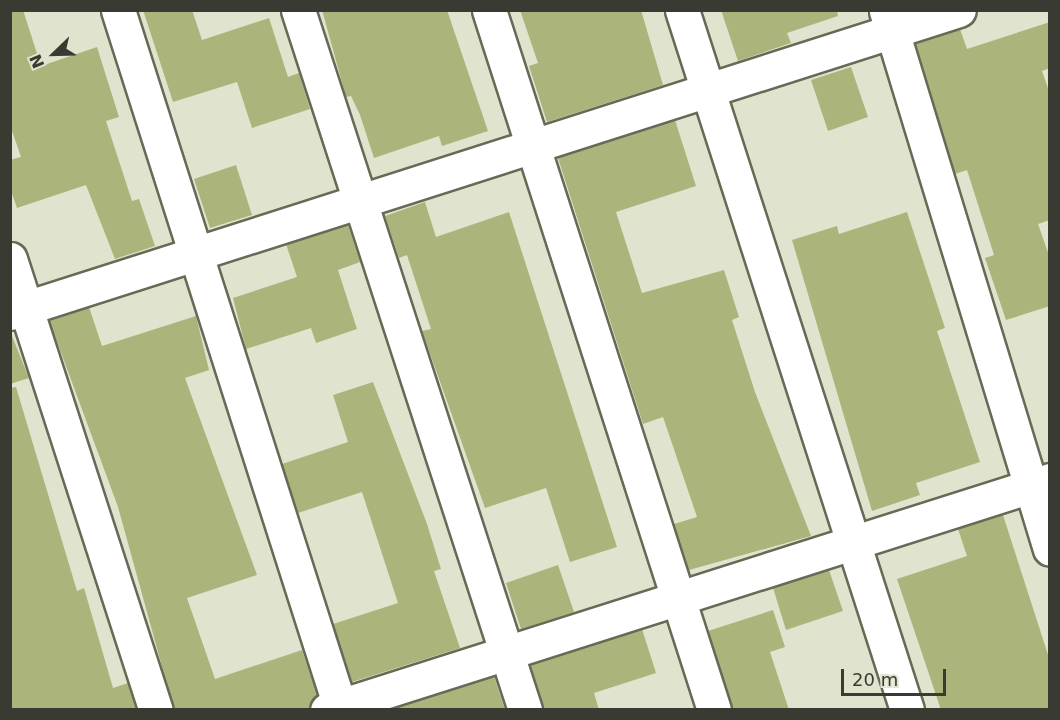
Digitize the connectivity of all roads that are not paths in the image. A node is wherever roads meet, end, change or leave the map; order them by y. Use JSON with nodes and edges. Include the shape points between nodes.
{"nodes":[{"id":1,"x":118,"y":10,"type":"edge"},
{"id":2,"x":298,"y":10,"type":"edge"},
{"id":3,"x":489,"y":10,"type":"edge"},
{"id":4,"x":682,"y":10,"type":"edge"},
{"id":5,"x":959,"y":10,"type":"edge"},
{"id":6,"x":889,"y":21,"type":"edge"},
{"id":7,"x":708,"y":91,"type":"junction"},
{"id":8,"x":533,"y":147,"type":"junction"},
{"id":9,"x":357,"y":203,"type":"junction"},
{"id":10,"x":196,"y":255,"type":"junction"},
{"id":11,"x":10,"y":259,"type":"edge"},
{"id":12,"x":19,"y":311,"type":"edge"},
{"id":13,"x":1040,"y":484,"type":"edge"},
{"id":14,"x":853,"y":542,"type":"junction"},
{"id":15,"x":1050,"y":549,"type":"edge"},
{"id":16,"x":678,"y":597,"type":"junction"},
{"id":17,"x":507,"y":652,"type":"junction"},
{"id":18,"x":336,"y":708,"type":"edge"},
{"id":19,"x":156,"y":710,"type":"edge"},
{"id":20,"x":525,"y":710,"type":"edge"},
{"id":21,"x":714,"y":710,"type":"edge"},
{"id":22,"x":907,"y":710,"type":"edge"}],
"edges":[{"from":1,"to":10,"type":"street"},
{"from":2,"to":9,"type":"street"},
{"from":3,"to":8,"type":"street"},
{"from":4,"to":7,"type":"street"},
{"from":5,"to":6,"type":"street"},
{"from":6,"to":7,"type":"street"},
{"from":6,"to":13,"type":"street"},
{"from":7,"to":8,"type":"street"},
{"from":7,"to":14,"type":"street"},
{"from":8,"to":9,"type":"street"},
{"from":8,"to":16,"type":"street"},
{"from":9,"to":10,"type":"street"},
{"from":9,"to":17,"type":"street"},
{"from":10,"to":12,"type":"street"},
{"from":10,"to":18,"type":"street"},
{"from":11,"to":12,"type":"street"},
{"from":12,"to":19,"type":"street"},
{"from":13,"to":14,"type":"street"},
{"from":13,"to":15,"type":"street"},
{"from":14,"to":16,"type":"street"},
{"from":14,"to":22,"type":"street"},
{"from":16,"to":17,"type":"street"},
{"from":16,"to":21,"type":"street"},
{"from":17,"to":18,"type":"street"},
{"from":17,"to":20,"type":"street"}]}
